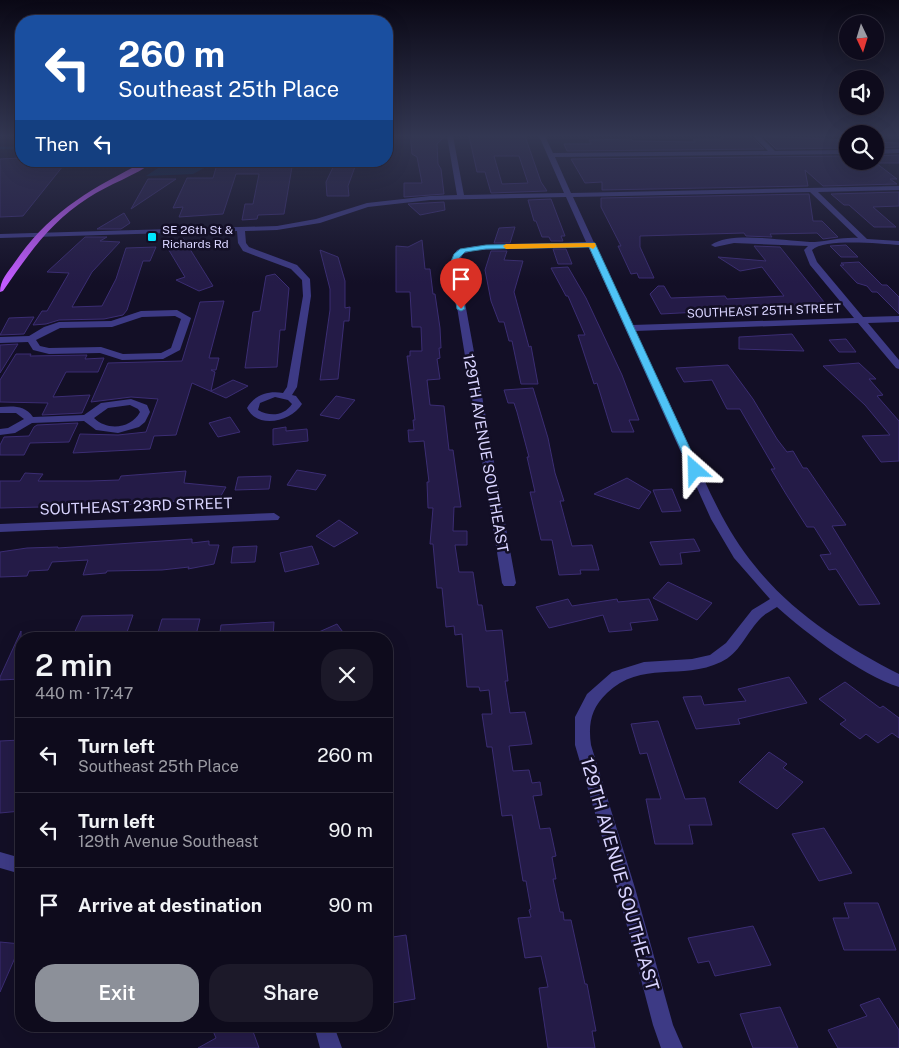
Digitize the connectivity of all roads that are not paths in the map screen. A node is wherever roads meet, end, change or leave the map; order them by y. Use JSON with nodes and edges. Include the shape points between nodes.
{"nodes":[{"id":1,"x":109,"y":185,"type":"edge"},
{"id":2,"x":459,"y":185,"type":"edge"},
{"id":3,"x":564,"y":185,"type":"edge"},
{"id":4,"x":899,"y":188,"type":"edge"},
{"id":5,"x":812,"y":190,"type":"junction"},
{"id":6,"x":569,"y":195,"type":"junction"},
{"id":7,"x":461,"y":197,"type":"junction"},
{"id":8,"x":241,"y":230,"type":"junction"},
{"id":9,"x":40,"y":235,"type":"junction"},
{"id":10,"x":0,"y":236,"type":"edge"},
{"id":11,"x":864,"y":240,"type":"junction"},
{"id":12,"x":899,"y":243,"type":"edge"},
{"id":13,"x":592,"y":244,"type":"junction"},
{"id":14,"x":814,"y":244,"type":"junction"},
{"id":15,"x":715,"y":245,"type":"dead end"},
{"id":16,"x":0,"y":288,"type":"edge"},
{"id":17,"x":899,"y":319,"type":"edge"},
{"id":18,"x":862,"y":320,"type":"junction"},
{"id":19,"x":630,"y":328,"type":"junction"},
{"id":20,"x":31,"y":339,"type":"junction"},
{"id":21,"x":0,"y":340,"type":"edge"},
{"id":22,"x":899,"y":366,"type":"edge"},
{"id":23,"x":287,"y":395,"type":"dead end"},
{"id":24,"x":0,"y":410,"type":"edge"},
{"id":25,"x":87,"y":418,"type":"junction"},
{"id":26,"x":30,"y":420,"type":"junction"},
{"id":27,"x":0,"y":432,"type":"edge"},
{"id":28,"x":274,"y":517,"type":"dead end"},
{"id":29,"x":0,"y":528,"type":"edge"},
{"id":30,"x":509,"y":583,"type":"dead end"},
{"id":31,"x":779,"y":600,"type":"junction"},
{"id":32,"x":899,"y":681,"type":"edge"},
{"id":33,"x":0,"y":860,"type":"edge"},
{"id":34,"x":15,"y":864,"type":"edge"},
{"id":35,"x":326,"y":1032,"type":"edge"},
{"id":36,"x":331,"y":1048,"type":"edge"},
{"id":37,"x":672,"y":1048,"type":"edge"}],
"edges":[{"from":1,"to":9,"type":"main road","via":[[71,206]]},
{"from":2,"to":7,"type":"street"},
{"from":3,"to":6,"type":"street"},
{"from":4,"to":5,"type":"street"},
{"from":5,"to":6,"type":"street"},
{"from":5,"to":11,"type":"street"},
{"from":6,"to":7,"type":"street"},
{"from":6,"to":13,"type":"street"},
{"from":7,"to":8,"type":"street","via":[[385,202],[305,224]]},
{"from":8,"to":9,"type":"street"},
{"from":8,"to":23,"type":"street","via":[[246,249],[294,267],[306,279],[307,296],[292,387]]},
{"from":9,"to":10,"type":"street"},
{"from":9,"to":16,"type":"main road"},
{"from":11,"to":12,"type":"street"},
{"from":11,"to":14,"type":"street"},
{"from":13,"to":19,"type":"street"},
{"from":13,"to":30,"type":"street","name":"129TH AVENUE SOUTHEAST","via":[[475,248],[460,252],[454,264]]},
{"from":14,"to":15,"type":"street","via":[[779,240],[734,241]]},
{"from":14,"to":18,"type":"street","via":[[808,250],[808,256]]},
{"from":17,"to":18,"type":"street","name":"SOUTHEAST 25TH STREET"},
{"from":18,"to":19,"type":"street","name":"SOUTHEAST 25TH STREET"},
{"from":18,"to":22,"type":"street"},
{"from":19,"to":31,"type":"street","via":[[734,549]]},
{"from":20,"to":20,"type":"street","via":[[36,348],[49,351],[101,350],[122,357],[163,356],[175,350],[186,318],[177,313],[141,314],[112,324],[59,325]]},
{"from":20,"to":21,"type":"street"},
{"from":24,"to":26,"type":"street","via":[[19,409],[27,413]]},
{"from":25,"to":25,"type":"street","via":[[99,429],[116,430],[140,421],[145,412],[138,404],[123,402],[105,405]]},
{"from":25,"to":26,"type":"street"},
{"from":26,"to":27,"type":"street","via":[[11,431]]},
{"from":28,"to":29,"type":"street","name":"SOUTHEAST 23RD STREET"},
{"from":31,"to":32,"type":"street","via":[[834,644]]},
{"from":31,"to":37,"type":"street","name":"129TH AVENUE SOUTHEAST","via":[[750,620],[741,637],[715,659],[621,674],[590,700],[583,713],[580,727],[583,745]]},
{"from":33,"to":34,"type":"street"},
{"from":35,"to":36,"type":"street"}]}
